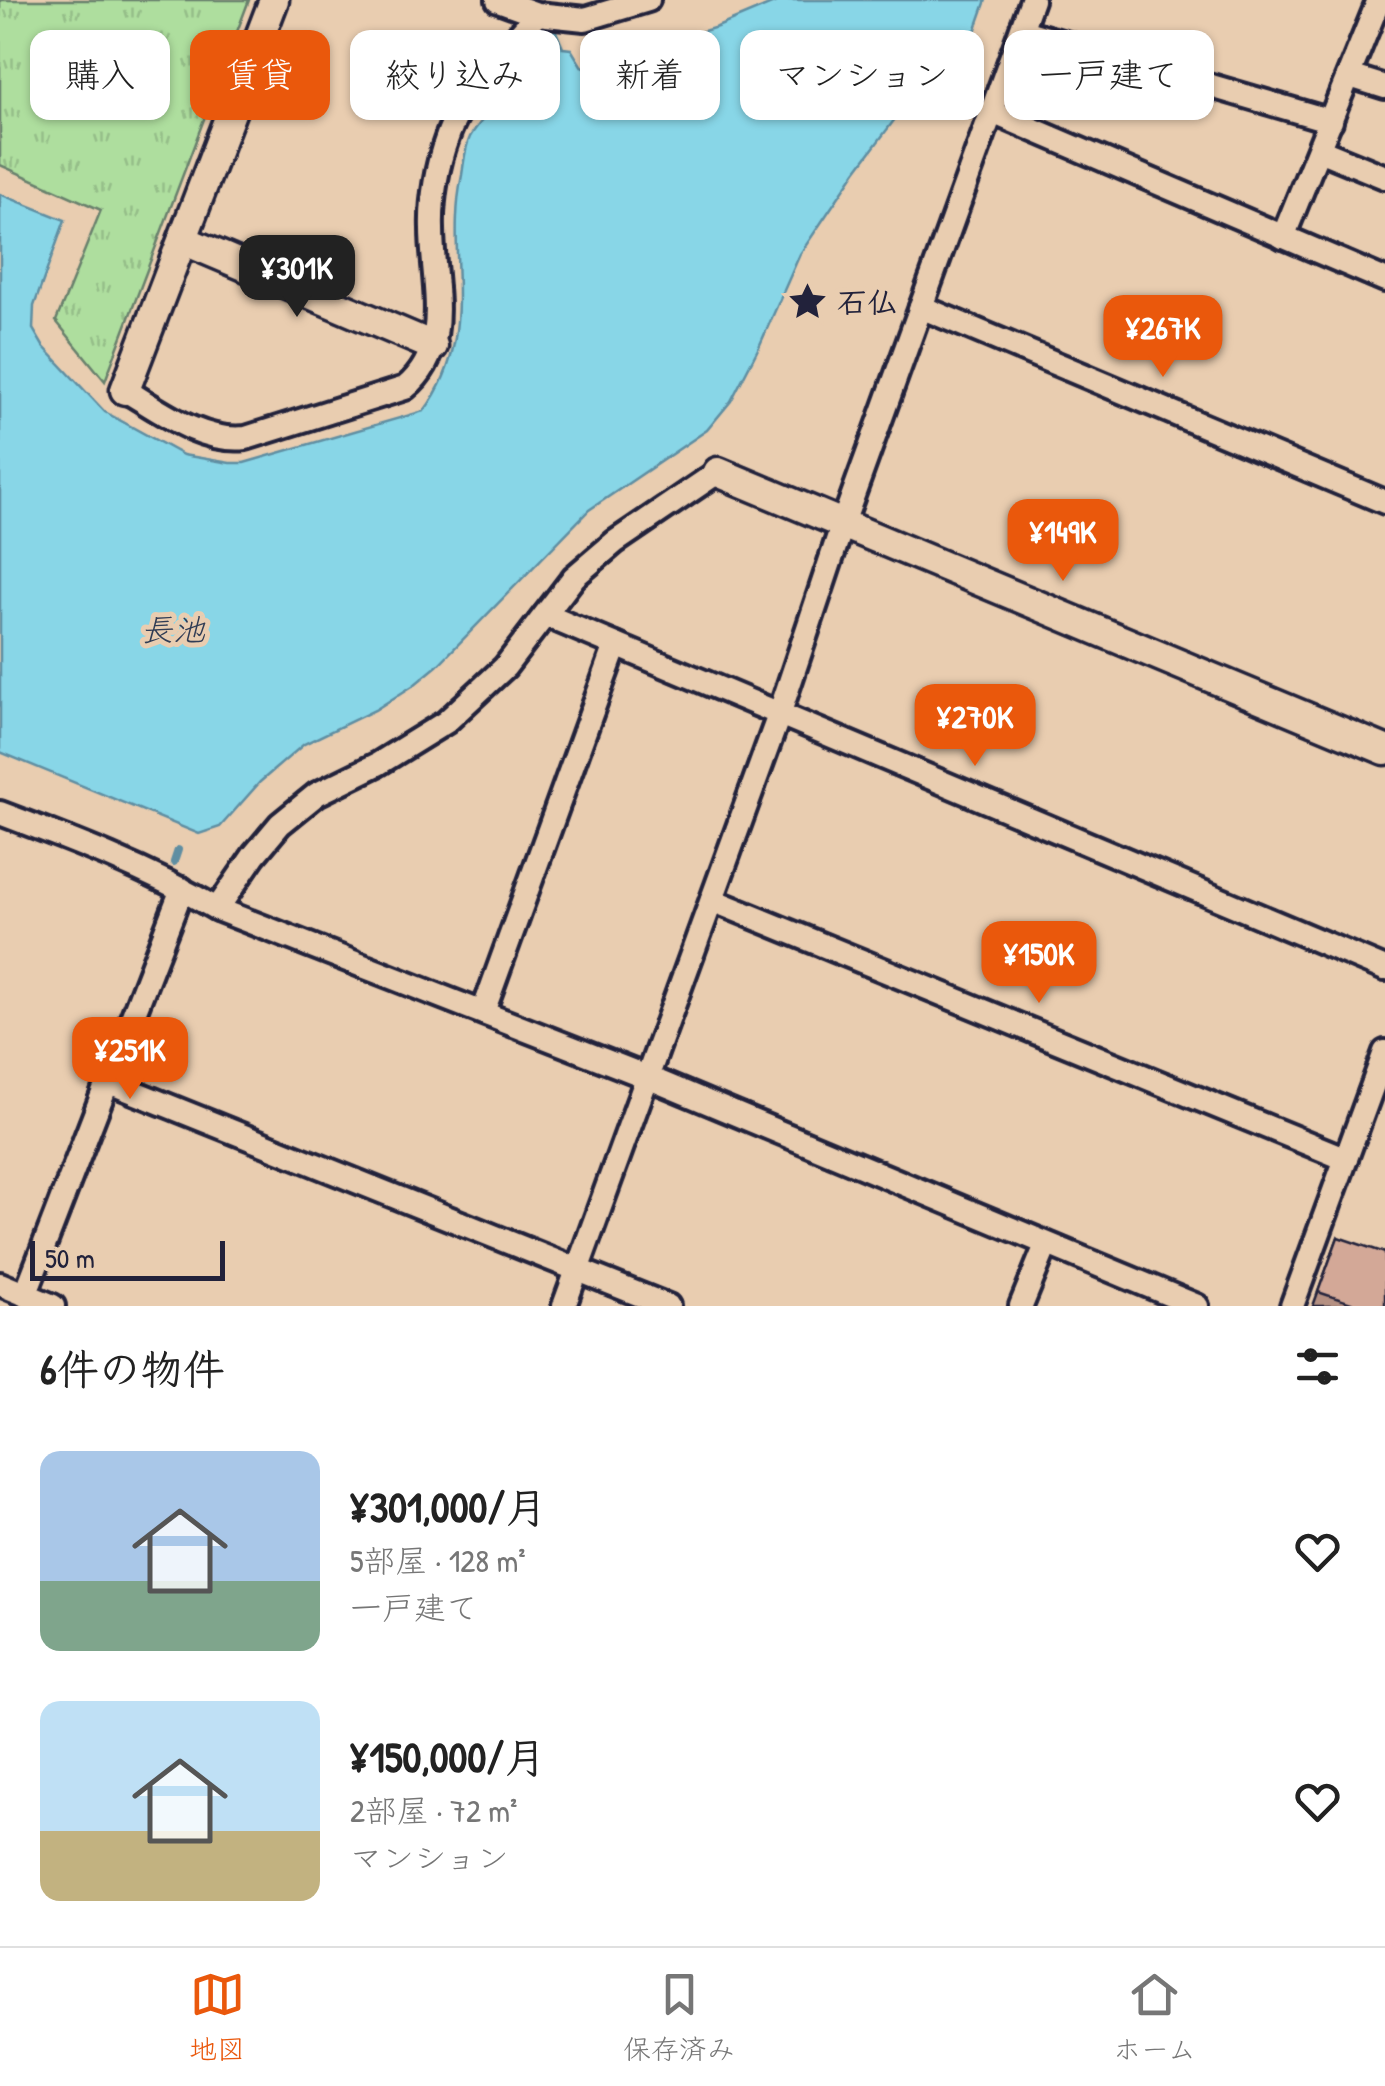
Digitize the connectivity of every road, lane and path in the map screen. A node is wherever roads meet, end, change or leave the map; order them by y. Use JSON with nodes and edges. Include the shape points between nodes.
{"nodes":[{"id":1,"x":274,"y":0,"type":"edge"},
{"id":2,"x":498,"y":0,"type":"edge"},
{"id":3,"x":648,"y":0,"type":"edge"},
{"id":4,"x":1032,"y":0,"type":"edge"},
{"id":5,"x":1378,"y":0,"type":"edge"},
{"id":6,"x":610,"y":6,"type":"edge"},
{"id":7,"x":537,"y":14,"type":"junction"},
{"id":8,"x":1023,"y":30,"type":"edge"},
{"id":9,"x":1350,"y":76,"type":"junction"},
{"id":10,"x":1004,"y":80,"type":"edge"},
{"id":11,"x":1214,"y":86,"type":"edge"},
{"id":12,"x":1385,"y":88,"type":"edge"},
{"id":13,"x":992,"y":112,"type":"junction"},
{"id":14,"x":1331,"y":121,"type":"junction"},
{"id":15,"x":1319,"y":150,"type":"junction"},
{"id":16,"x":1385,"y":177,"type":"edge"},
{"id":17,"x":1284,"y":236,"type":"junction"},
{"id":18,"x":182,"y":240,"type":"junction"},
{"id":19,"x":1385,"y":280,"type":"edge"},
{"id":20,"x":921,"y":307,"type":"junction"},
{"id":21,"x":433,"y":346,"type":"junction"},
{"id":22,"x":125,"y":390,"type":"joint"},
{"id":23,"x":718,"y":472,"type":"joint"},
{"id":24,"x":1385,"y":502,"type":"edge"},
{"id":25,"x":844,"y":523,"type":"junction"},
{"id":26,"x":545,"y":615,"type":"junction"},
{"id":27,"x":616,"y":645,"type":"junction"},
{"id":28,"x":779,"y":715,"type":"junction"},
{"id":29,"x":1385,"y":750,"type":"edge"},
{"id":30,"x":0,"y":813,"type":"edge"},
{"id":31,"x":182,"y":889,"type":"junction"},
{"id":32,"x":712,"y":900,"type":"junction"},
{"id":33,"x":216,"y":909,"type":"junction"},
{"id":34,"x":1385,"y":969,"type":"edge"},
{"id":35,"x":483,"y":1012,"type":"junction"},
{"id":36,"x":1385,"y":1052,"type":"edge"},
{"id":37,"x":647,"y":1077,"type":"junction"},
{"id":38,"x":110,"y":1082,"type":"junction"},
{"id":39,"x":1346,"y":1160,"type":"junction"},
{"id":40,"x":1046,"y":1245,"type":"junction"},
{"id":41,"x":578,"y":1268,"type":"junction"},
{"id":42,"x":0,"y":1284,"type":"edge"},
{"id":43,"x":26,"y":1295,"type":"junction"},
{"id":44,"x":1173,"y":1301,"type":"edge"},
{"id":45,"x":54,"y":1306,"type":"edge"},
{"id":46,"x":564,"y":1306,"type":"edge"},
{"id":47,"x":668,"y":1306,"type":"edge"},
{"id":48,"x":1021,"y":1306,"type":"edge"},
{"id":49,"x":1198,"y":1306,"type":"edge"},
{"id":50,"x":1292,"y":1306,"type":"edge"}],
"edges":[{"from":1,"to":18,"type":"street"},
{"from":2,"to":7,"type":"street"},
{"from":3,"to":6,"type":"street"},
{"from":4,"to":8,"type":"street"},
{"from":5,"to":9,"type":"street"},
{"from":6,"to":7,"type":"street","via":[[585,19]]},
{"from":7,"to":21,"type":"street","via":[[487,72],[446,138],[432,226],[438,311]]},
{"from":9,"to":12,"type":"street"},
{"from":9,"to":14,"type":"street"},
{"from":10,"to":13,"type":"street"},
{"from":11,"to":14,"type":"street"},
{"from":13,"to":17,"type":"street"},
{"from":13,"to":20,"type":"street"},
{"from":14,"to":15,"type":"street"},
{"from":15,"to":16,"type":"street"},
{"from":15,"to":17,"type":"street"},
{"from":17,"to":19,"type":"street"},
{"from":18,"to":21,"type":"street"},
{"from":18,"to":22,"type":"street"},
{"from":20,"to":24,"type":"street"},
{"from":20,"to":25,"type":"street"},
{"from":21,"to":22,"type":"street","via":[[420,375],[405,388],[246,438],[196,430]]},
{"from":23,"to":25,"type":"street"},
{"from":23,"to":26,"type":"street","via":[[616,542],[574,577]]},
{"from":25,"to":28,"type":"street"},
{"from":25,"to":29,"type":"street"},
{"from":26,"to":27,"type":"street"},
{"from":26,"to":33,"type":"street","via":[[505,667],[446,722],[317,794],[280,824]]},
{"from":27,"to":28,"type":"street"},
{"from":27,"to":35,"type":"street"},
{"from":28,"to":32,"type":"street"},
{"from":28,"to":34,"type":"street"},
{"from":30,"to":31,"type":"street"},
{"from":31,"to":33,"type":"street"},
{"from":31,"to":38,"type":"street"},
{"from":32,"to":37,"type":"street"},
{"from":32,"to":39,"type":"street"},
{"from":33,"to":35,"type":"street"},
{"from":35,"to":37,"type":"street"},
{"from":36,"to":39,"type":"street"},
{"from":37,"to":40,"type":"street"},
{"from":37,"to":41,"type":"street"},
{"from":38,"to":41,"type":"street"},
{"from":38,"to":43,"type":"street"},
{"from":39,"to":50,"type":"street"},
{"from":40,"to":44,"type":"street"},
{"from":40,"to":48,"type":"street"},
{"from":41,"to":46,"type":"street"},
{"from":41,"to":47,"type":"street"},
{"from":42,"to":43,"type":"street"},
{"from":43,"to":45,"type":"street"},
{"from":44,"to":49,"type":"street"}]}
